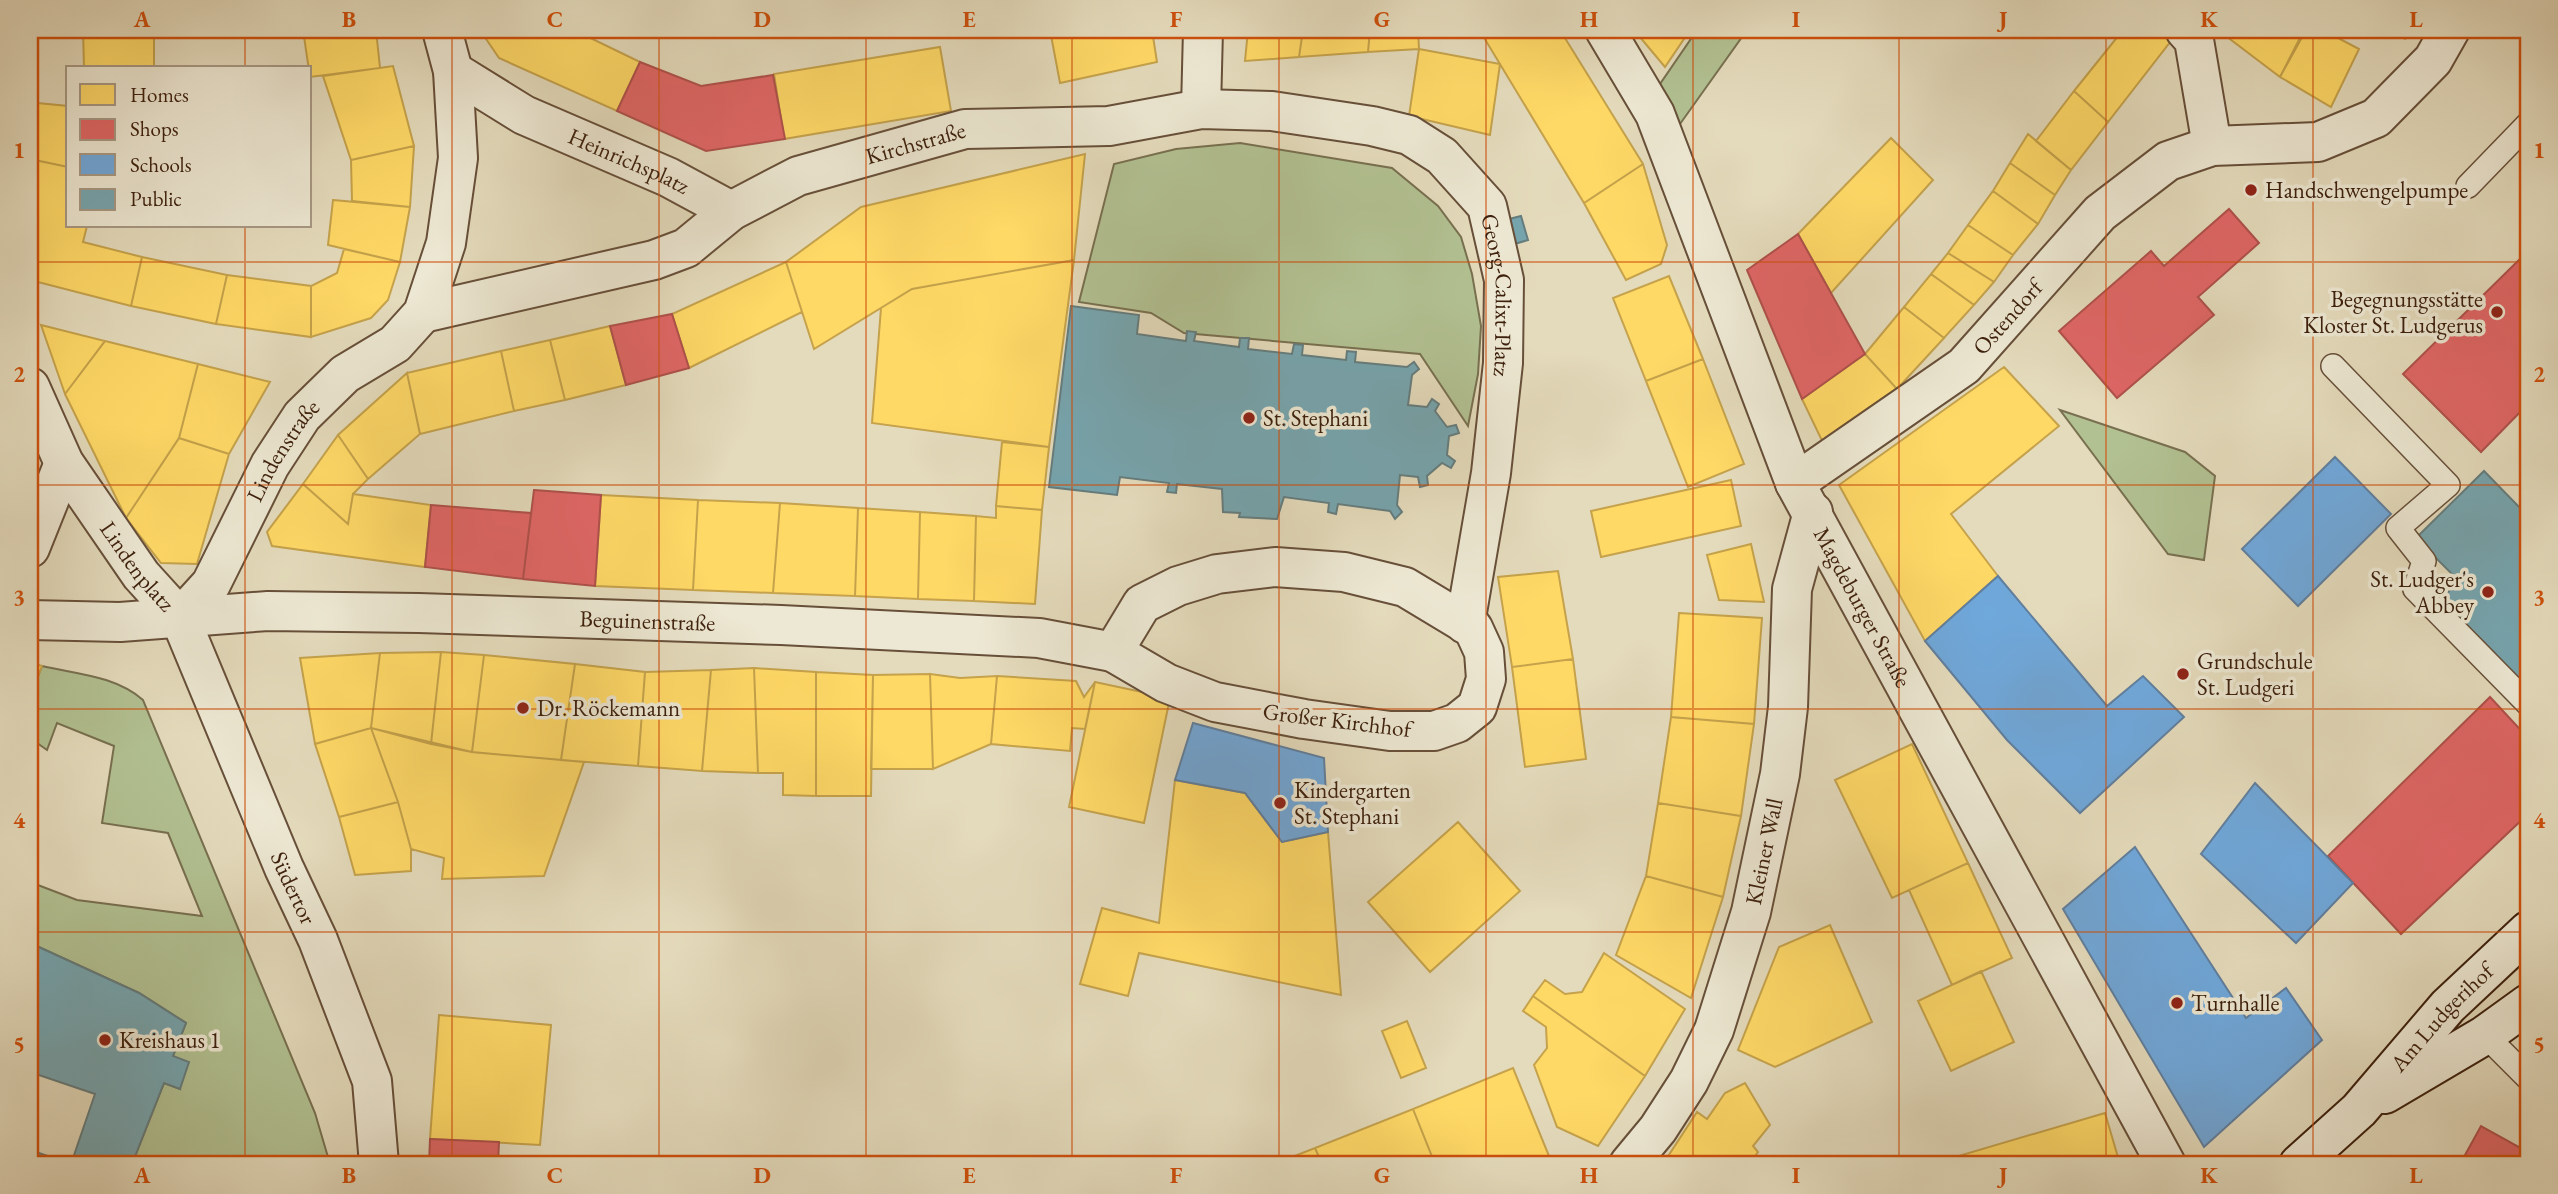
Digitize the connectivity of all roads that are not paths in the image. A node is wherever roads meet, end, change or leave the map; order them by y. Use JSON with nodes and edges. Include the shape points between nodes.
{"nodes":[{"id":1,"x":442,"y":30,"type":"edge"},
{"id":2,"x":1203,"y":30,"type":"edge"},
{"id":3,"x":1605,"y":30,"type":"edge"},
{"id":4,"x":2185,"y":30,"type":"edge"},
{"id":5,"x":2450,"y":30,"type":"edge"},
{"id":6,"x":453,"y":71,"type":"junction"},
{"id":7,"x":1201,"y":109,"type":"junction"},
{"id":8,"x":2528,"y":124,"type":"edge"},
{"id":9,"x":1109,"y":126,"type":"joint"},
{"id":10,"x":2212,"y":146,"type":"junction"},
{"id":11,"x":2468,"y":186,"type":"dead end"},
{"id":12,"x":731,"y":211,"type":"junction"},
{"id":13,"x":423,"y":313,"type":"junction"},
{"id":14,"x":2333,"y":366,"type":"dead end"},
{"id":15,"x":30,"y":387,"type":"edge"},
{"id":16,"x":64,"y":463,"type":"junction"},
{"id":17,"x":1804,"y":497,"type":"junction"},
{"id":18,"x":30,"y":548,"type":"edge"},
{"id":19,"x":180,"y":618,"type":"junction"},
{"id":20,"x":30,"y":620,"type":"edge"},
{"id":21,"x":1465,"y":624,"type":"junction"},
{"id":22,"x":1113,"y":652,"type":"junction"},
{"id":23,"x":2528,"y":704,"type":"edge"},
{"id":24,"x":2528,"y":931,"type":"edge"},
{"id":25,"x":2528,"y":1004,"type":"edge"},
{"id":26,"x":2485,"y":1035,"type":"junction"},
{"id":27,"x":2528,"y":1078,"type":"edge"},
{"id":28,"x":2359,"y":1110,"type":"junction"},
{"id":29,"x":379,"y":1164,"type":"edge"},
{"id":30,"x":1629,"y":1164,"type":"edge"},
{"id":31,"x":2166,"y":1164,"type":"edge"},
{"id":32,"x":2299,"y":1164,"type":"edge"}],
"edges":[{"from":1,"to":6,"type":"street"},
{"from":2,"to":7,"type":"street"},
{"from":3,"to":17,"type":"street","name":"Magdeburger Straße","via":[[1655,114]]},
{"from":4,"to":10,"type":"street","via":[[2193,40]]},
{"from":5,"to":10,"type":"street","name":"Ostendorf","via":[[2433,60],[2376,118],[2318,142]]},
{"from":6,"to":12,"type":"street","name":"Heinrichsplatz","via":[[524,115],[668,177]]},
{"from":6,"to":13,"type":"street","via":[[457,159],[446,243]]},
{"from":7,"to":9,"type":"street","name":"Georg-Calixt-Platz"},
{"from":7,"to":21,"type":"street","name":"Georg-Calixt-Platz","via":[[1272,111],[1409,135],[1442,156],[1487,206],[1504,280],[1504,342],[1491,473]]},
{"from":8,"to":11,"type":"lane"},
{"from":9,"to":12,"type":"street","name":"Kirchstraße","via":[[965,129],[798,176]]},
{"from":10,"to":17,"type":"street","name":"Ostendorf","via":[[2168,161],[2100,213],[1964,366]]},
{"from":12,"to":13,"type":"street","via":[[686,248],[654,260]]},
{"from":13,"to":19,"type":"street","name":"Lindenstraße","via":[[395,344],[345,374],[302,416],[270,465],[211,584]]},
{"from":14,"to":23,"type":"lane","via":[[2448,485],[2398,528],[2424,561],[2414,589]]},
{"from":15,"to":16,"type":"street","name":"Lindenplatz"},
{"from":16,"to":18,"type":"street"},
{"from":16,"to":19,"type":"street","name":"Lindenplatz","via":[[141,575]]},
{"from":17,"to":30,"type":"street","name":"Kleiner Wall","via":[[1792,589],[1788,708],[1780,774],[1751,912],[1714,1030],[1689,1081]]},
{"from":17,"to":31,"type":"street","name":"Magdeburger Straße"},
{"from":19,"to":20,"type":"street","name":"Lindenplatz"},
{"from":19,"to":22,"type":"street","name":"Beguinenstraße","via":[[309,612],[753,624],[1039,638]]},
{"from":19,"to":29,"type":"street","name":"Südertor","via":[[318,940],[372,1081]]},
{"from":21,"to":22,"type":"street","name":"Großer Kirchhof","via":[[1405,587],[1344,572],[1275,567],[1217,574],[1142,604]]},
{"from":21,"to":22,"type":"street","name":"Großer Kirchhof","via":[[1473,628],[1484,652],[1486,679],[1476,707],[1457,723],[1434,731],[1390,731],[1215,702],[1166,683]]},
{"from":24,"to":28,"type":"street","name":"Am Ludgerihof","via":[[2448,1006]]},
{"from":25,"to":26,"type":"street","name":"Am Ludgerihof"},
{"from":26,"to":27,"type":"lane"},
{"from":26,"to":28,"type":"street","name":"Am Ludgerihof"},
{"from":28,"to":32,"type":"street","name":"Am Ludgerihof"}]}
